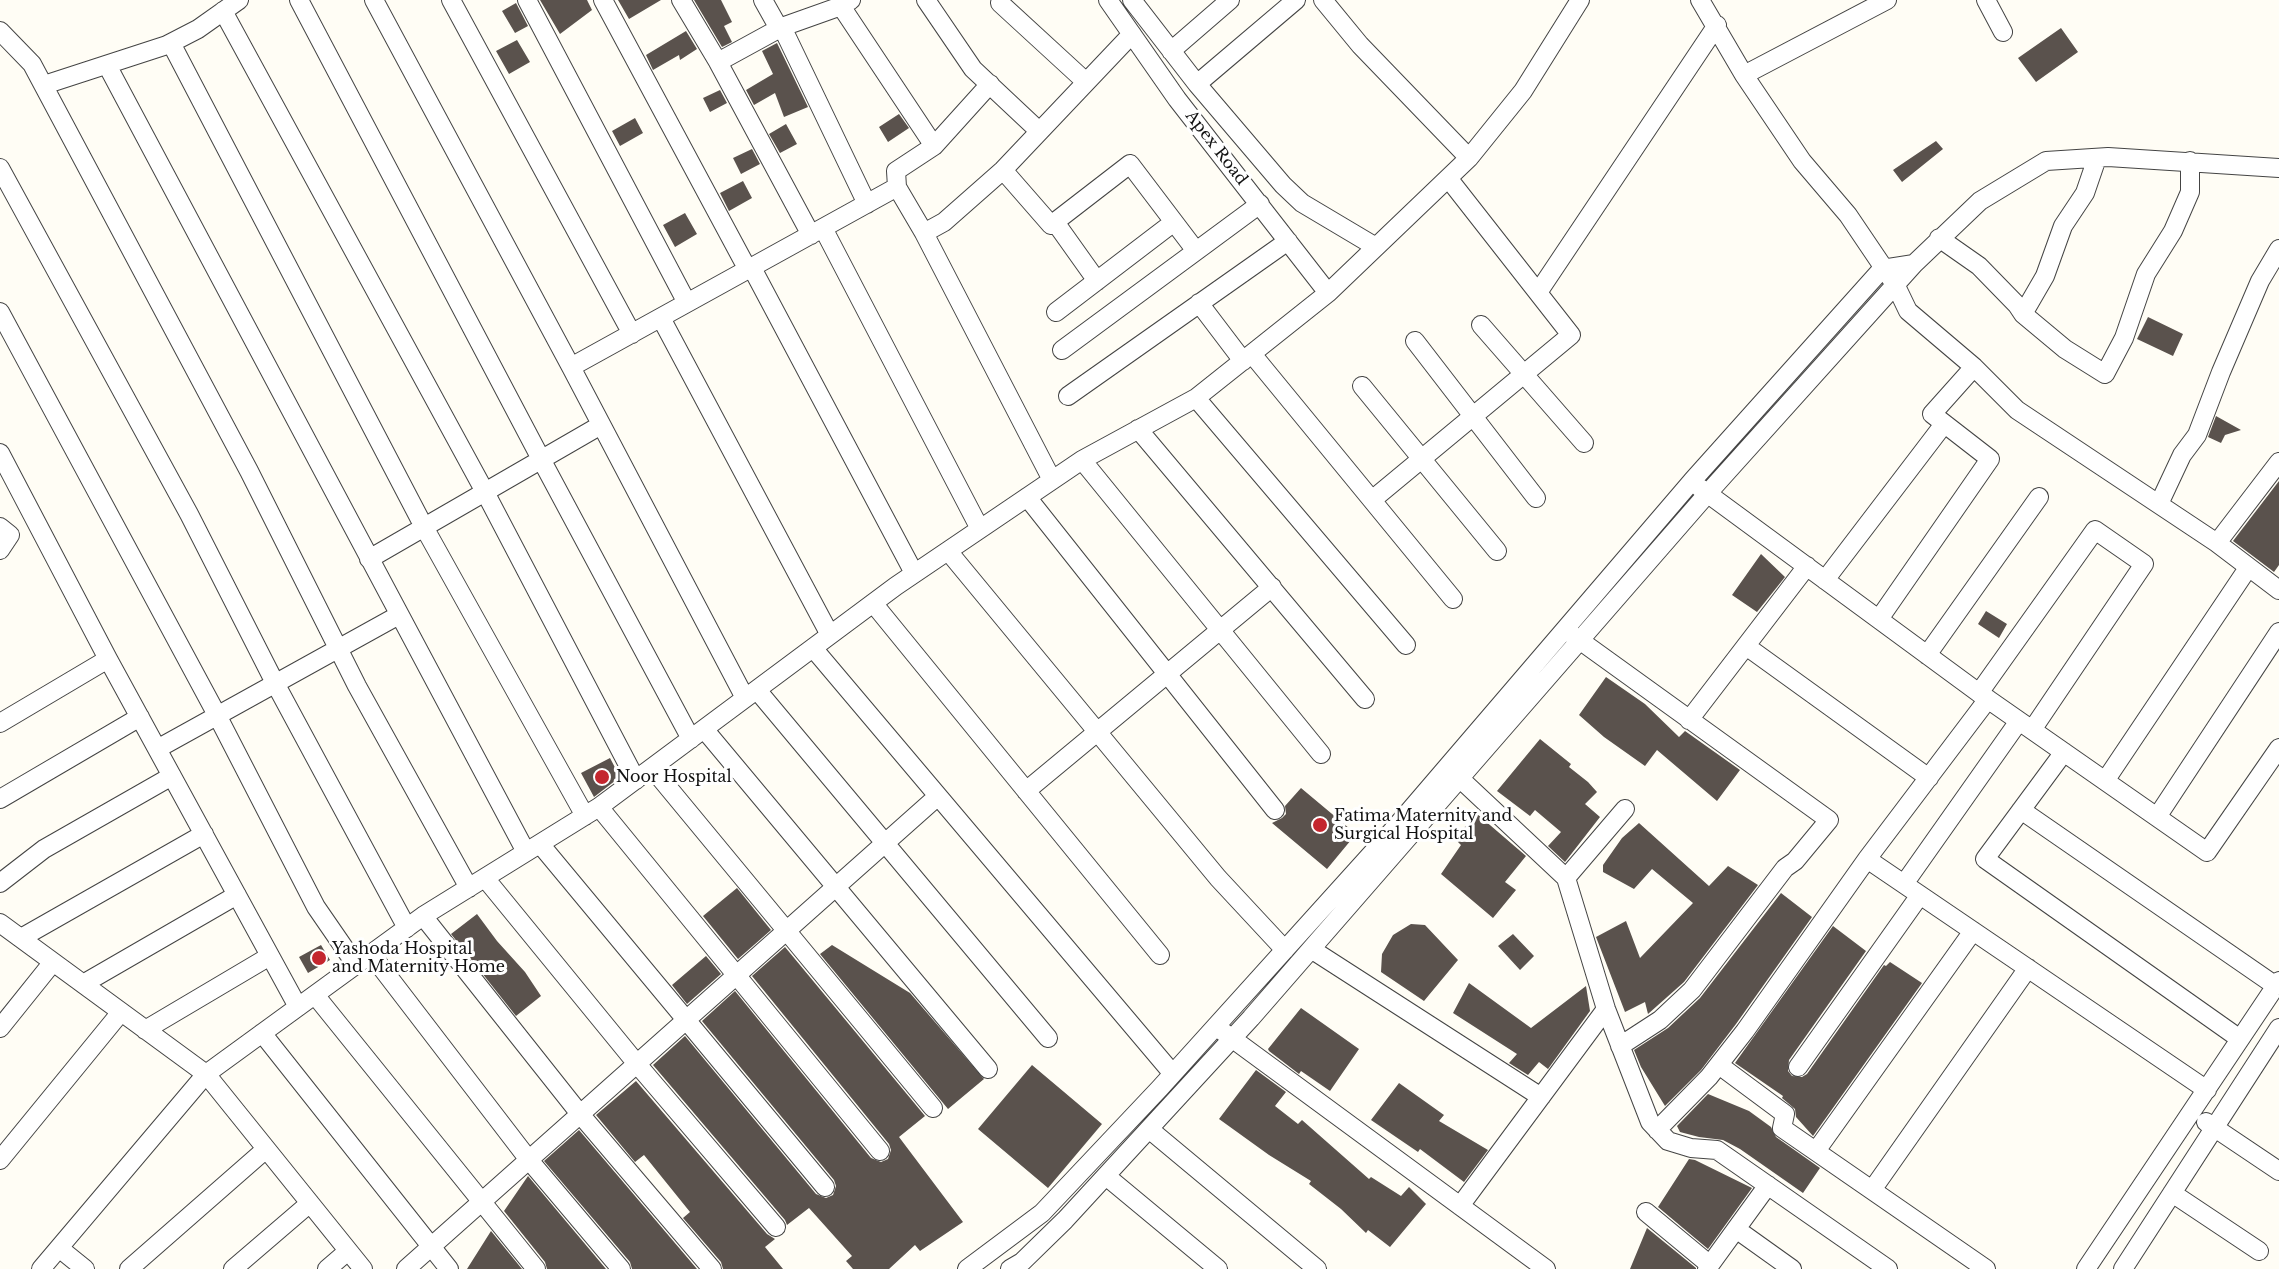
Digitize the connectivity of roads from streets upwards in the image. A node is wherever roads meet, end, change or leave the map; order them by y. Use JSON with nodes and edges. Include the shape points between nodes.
{"nodes":[{"id":1,"x":239,"y":0,"type":"edge"},
{"id":2,"x":300,"y":0,"type":"edge"},
{"id":3,"x":374,"y":0,"type":"edge"},
{"id":4,"x":451,"y":0,"type":"edge"},
{"id":5,"x":527,"y":0,"type":"edge"},
{"id":6,"x":603,"y":0,"type":"edge"},
{"id":7,"x":681,"y":0,"type":"edge"},
{"id":8,"x":763,"y":0,"type":"edge"},
{"id":9,"x":926,"y":0,"type":"edge"},
{"id":10,"x":1108,"y":0,"type":"edge"},
{"id":11,"x":1132,"y":0,"type":"edge"},
{"id":12,"x":1230,"y":0,"type":"edge"},
{"id":13,"x":1296,"y":0,"type":"edge"},
{"id":14,"x":1580,"y":0,"type":"edge"},
{"id":15,"x":1702,"y":0,"type":"edge"},
{"id":16,"x":1887,"y":0,"type":"edge"},
{"id":17,"x":1986,"y":0,"type":"edge"},
{"id":18,"x":1325,"y":1,"type":"edge"},
{"id":19,"x":846,"y":3,"type":"edge"},
{"id":20,"x":1000,"y":3,"type":"dead end"},
{"id":21,"x":223,"y":11,"type":"junction"},
{"id":22,"x":1717,"y":25,"type":"junction"},
{"id":23,"x":782,"y":27,"type":"junction"},
{"id":24,"x":0,"y":31,"type":"edge"},
{"id":25,"x":2002,"y":32,"type":"dead end"},
{"id":26,"x":1132,"y":34,"type":"junction"},
{"id":27,"x":171,"y":43,"type":"junction"},
{"id":28,"x":1171,"y":51,"type":"junction"},
{"id":29,"x":718,"y":62,"type":"junction"},
{"id":30,"x":107,"y":65,"type":"junction"},
{"id":31,"x":1744,"y":75,"type":"junction"},
{"id":32,"x":1086,"y":82,"type":"junction"},
{"id":33,"x":990,"y":84,"type":"junction"},
{"id":34,"x":1197,"y":84,"type":"junction"},
{"id":35,"x":44,"y":86,"type":"junction"},
{"id":36,"x":1039,"y":132,"type":"junction"},
{"id":37,"x":934,"y":146,"type":"junction"},
{"id":38,"x":1468,"y":158,"type":"junction"},
{"id":39,"x":2097,"y":158,"type":"junction"},
{"id":40,"x":2190,"y":161,"type":"junction"},
{"id":41,"x":0,"y":168,"type":"edge"},
{"id":42,"x":2279,"y":168,"type":"edge"},
{"id":43,"x":1003,"y":170,"type":"junction"},
{"id":44,"x":1448,"y":178,"type":"junction"},
{"id":45,"x":897,"y":187,"type":"junction"},
{"id":46,"x":867,"y":204,"type":"junction"},
{"id":47,"x":1260,"y":204,"type":"junction"},
{"id":48,"x":1055,"y":222,"type":"junction"},
{"id":49,"x":1174,"y":222,"type":"junction"},
{"id":50,"x":817,"y":232,"type":"junction"},
{"id":51,"x":924,"y":233,"type":"junction"},
{"id":52,"x":1939,"y":238,"type":"junction"},
{"id":53,"x":1288,"y":241,"type":"junction"},
{"id":54,"x":1376,"y":247,"type":"junction"},
{"id":55,"x":2279,"y":249,"type":"edge"},
{"id":56,"x":1196,"y":251,"type":"junction"},
{"id":57,"x":1914,"y":264,"type":"junction"},
{"id":58,"x":750,"y":269,"type":"junction"},
{"id":59,"x":1882,"y":269,"type":"junction"},
{"id":60,"x":1096,"y":281,"type":"junction"},
{"id":61,"x":1896,"y":286,"type":"junction"},
{"id":62,"x":1539,"y":291,"type":"junction"},
{"id":63,"x":1328,"y":293,"type":"junction"},
{"id":64,"x":687,"y":303,"type":"junction"},
{"id":65,"x":1199,"y":303,"type":"junction"},
{"id":66,"x":0,"y":312,"type":"edge"},
{"id":67,"x":1056,"y":312,"type":"dead end"},
{"id":68,"x":2023,"y":315,"type":"junction"},
{"id":69,"x":661,"y":318,"type":"junction"},
{"id":70,"x":1481,"y":325,"type":"dead end"},
{"id":71,"x":632,"y":334,"type":"junction"},
{"id":72,"x":1415,"y":341,"type":"dead end"},
{"id":73,"x":1062,"y":350,"type":"dead end"},
{"id":74,"x":1247,"y":357,"type":"junction"},
{"id":75,"x":571,"y":367,"type":"junction"},
{"id":76,"x":1974,"y":367,"type":"junction"},
{"id":77,"x":1524,"y":374,"type":"junction"},
{"id":78,"x":1362,"y":386,"type":"dead end"},
{"id":79,"x":1068,"y":396,"type":"dead end"},
{"id":80,"x":1196,"y":398,"type":"junction"},
{"id":81,"x":1473,"y":416,"type":"junction"},
{"id":82,"x":1944,"y":424,"type":"junction"},
{"id":83,"x":601,"y":425,"type":"junction"},
{"id":84,"x":1138,"y":429,"type":"junction"},
{"id":85,"x":1584,"y":443,"type":"dead end"},
{"id":86,"x":0,"y":453,"type":"edge"},
{"id":87,"x":541,"y":459,"type":"junction"},
{"id":88,"x":1422,"y":459,"type":"junction"},
{"id":89,"x":1082,"y":460,"type":"junction"},
{"id":90,"x":2279,"y":462,"type":"edge"},
{"id":91,"x":1052,"y":480,"type":"junction"},
{"id":92,"x":1692,"y":481,"type":"junction"},
{"id":93,"x":485,"y":492,"type":"junction"},
{"id":94,"x":1708,"y":493,"type":"junction"},
{"id":95,"x":1027,"y":497,"type":"junction"},
{"id":96,"x":2039,"y":497,"type":"dead end"},
{"id":97,"x":1536,"y":498,"type":"dead end"},
{"id":98,"x":1372,"y":500,"type":"junction"},
{"id":99,"x":2159,"y":504,"type":"junction"},
{"id":100,"x":0,"y":527,"type":"edge"},
{"id":101,"x":424,"y":527,"type":"junction"},
{"id":102,"x":980,"y":529,"type":"junction"},
{"id":103,"x":2217,"y":543,"type":"junction"},
{"id":104,"x":0,"y":550,"type":"edge"},
{"id":105,"x":948,"y":551,"type":"junction"},
{"id":106,"x":1497,"y":551,"type":"dead end"},
{"id":107,"x":369,"y":559,"type":"junction"},
{"id":108,"x":1807,"y":566,"type":"junction"},
{"id":109,"x":2248,"y":568,"type":"junction"},
{"id":110,"x":915,"y":573,"type":"junction"},
{"id":111,"x":1825,"y":580,"type":"junction"},
{"id":112,"x":2277,"y":584,"type":"edge"},
{"id":113,"x":1272,"y":587,"type":"junction"},
{"id":114,"x":1453,"y":599,"type":"dead end"},
{"id":115,"x":873,"y":603,"type":"junction"},
{"id":116,"x":399,"y":615,"type":"junction"},
{"id":117,"x":1879,"y":619,"type":"junction"},
{"id":118,"x":1220,"y":630,"type":"junction"},
{"id":119,"x":1564,"y":630,"type":"junction"},
{"id":120,"x":2279,"y":632,"type":"edge"},
{"id":121,"x":830,"y":635,"type":"junction"},
{"id":122,"x":1580,"y":641,"type":"junction"},
{"id":123,"x":1406,"y":645,"type":"dead end"},
{"id":124,"x":1746,"y":646,"type":"junction"},
{"id":125,"x":338,"y":648,"type":"junction"},
{"id":126,"x":813,"y":648,"type":"junction"},
{"id":127,"x":1927,"y":655,"type":"junction"},
{"id":128,"x":108,"y":659,"type":"junction"},
{"id":129,"x":1167,"y":674,"type":"junction"},
{"id":130,"x":274,"y":683,"type":"junction"},
{"id":131,"x":751,"y":694,"type":"junction"},
{"id":132,"x":1983,"y":696,"type":"junction"},
{"id":133,"x":1365,"y":699,"type":"dead end"},
{"id":134,"x":217,"y":715,"type":"junction"},
{"id":135,"x":140,"y":717,"type":"junction"},
{"id":136,"x":1689,"y":720,"type":"junction"},
{"id":137,"x":0,"y":723,"type":"edge"},
{"id":138,"x":2025,"y":726,"type":"junction"},
{"id":139,"x":1097,"y":731,"type":"junction"},
{"id":140,"x":698,"y":734,"type":"junction"},
{"id":141,"x":2279,"y":748,"type":"edge"},
{"id":142,"x":157,"y":749,"type":"junction"},
{"id":143,"x":2064,"y":752,"type":"junction"},
{"id":144,"x":1321,"y":754,"type":"dead end"},
{"id":145,"x":652,"y":768,"type":"junction"},
{"id":146,"x":1453,"y":773,"type":"junction"},
{"id":147,"x":172,"y":776,"type":"junction"},
{"id":148,"x":1929,"y":778,"type":"junction"},
{"id":149,"x":636,"y":780,"type":"junction"},
{"id":150,"x":2105,"y":781,"type":"junction"},
{"id":151,"x":1026,"y":790,"type":"junction"},
{"id":152,"x":938,"y":796,"type":"junction"},
{"id":153,"x":0,"y":799,"type":"edge"},
{"id":154,"x":1624,"y":809,"type":"dead end"},
{"id":155,"x":1275,"y":810,"type":"dead end"},
{"id":156,"x":2021,"y":810,"type":"junction"},
{"id":157,"x":592,"y":812,"type":"junction"},
{"id":158,"x":2157,"y":817,"type":"junction"},
{"id":159,"x":204,"y":834,"type":"junction"},
{"id":160,"x":885,"y":843,"type":"junction"},
{"id":161,"x":533,"y":848,"type":"junction"},
{"id":162,"x":1867,"y":859,"type":"junction"},
{"id":163,"x":1566,"y":878,"type":"junction"},
{"id":164,"x":0,"y":883,"type":"edge"},
{"id":165,"x":477,"y":883,"type":"junction"},
{"id":166,"x":1904,"y":884,"type":"junction"},
{"id":167,"x":836,"y":887,"type":"junction"},
{"id":168,"x":237,"y":895,"type":"junction"},
{"id":169,"x":1920,"y":895,"type":"junction"},
{"id":170,"x":423,"y":916,"type":"junction"},
{"id":171,"x":0,"y":923,"type":"edge"},
{"id":172,"x":407,"y":928,"type":"junction"},
{"id":173,"x":1973,"y":931,"type":"junction"},
{"id":174,"x":786,"y":932,"type":"junction"},
{"id":175,"x":21,"y":938,"type":"junction"},
{"id":176,"x":1311,"y":949,"type":"junction"},
{"id":177,"x":1285,"y":950,"type":"junction"},
{"id":178,"x":371,"y":954,"type":"junction"},
{"id":179,"x":1160,"y":955,"type":"dead end"},
{"id":180,"x":270,"y":956,"type":"junction"},
{"id":181,"x":53,"y":962,"type":"junction"},
{"id":182,"x":356,"y":965,"type":"junction"},
{"id":183,"x":2028,"y":969,"type":"junction"},
{"id":184,"x":737,"y":975,"type":"junction"},
{"id":185,"x":2277,"y":983,"type":"edge"},
{"id":186,"x":83,"y":984,"type":"junction"},
{"id":187,"x":315,"y":995,"type":"junction"},
{"id":188,"x":298,"y":1007,"type":"junction"},
{"id":189,"x":1606,"y":1009,"type":"junction"},
{"id":190,"x":121,"y":1012,"type":"junction"},
{"id":191,"x":687,"y":1020,"type":"junction"},
{"id":192,"x":1215,"y":1027,"type":"junction"},
{"id":193,"x":0,"y":1028,"type":"edge"},
{"id":194,"x":2279,"y":1028,"type":"edge"},
{"id":195,"x":145,"y":1030,"type":"junction"},
{"id":196,"x":262,"y":1033,"type":"junction"},
{"id":197,"x":1048,"y":1038,"type":"dead end"},
{"id":198,"x":1231,"y":1038,"type":"junction"},
{"id":199,"x":2240,"y":1039,"type":"junction"},
{"id":200,"x":1620,"y":1046,"type":"junction"},
{"id":201,"x":637,"y":1064,"type":"junction"},
{"id":202,"x":1719,"y":1065,"type":"junction"},
{"id":203,"x":1798,"y":1067,"type":"dead end"},
{"id":204,"x":988,"y":1069,"type":"dead end"},
{"id":205,"x":206,"y":1074,"type":"junction"},
{"id":206,"x":1173,"y":1074,"type":"junction"},
{"id":207,"x":2207,"y":1090,"type":"junction"},
{"id":208,"x":1541,"y":1097,"type":"junction"},
{"id":209,"x":933,"y":1108,"type":"dead end"},
{"id":210,"x":2192,"y":1113,"type":"junction"},
{"id":211,"x":580,"y":1114,"type":"junction"},
{"id":212,"x":2214,"y":1128,"type":"junction"},
{"id":213,"x":1149,"y":1129,"type":"junction"},
{"id":214,"x":1657,"y":1130,"type":"junction"},
{"id":215,"x":266,"y":1149,"type":"junction"},
{"id":216,"x":880,"y":1151,"type":"dead end"},
{"id":217,"x":1816,"y":1151,"type":"junction"},
{"id":218,"x":0,"y":1160,"type":"edge"},
{"id":219,"x":529,"y":1160,"type":"junction"},
{"id":220,"x":2279,"y":1171,"type":"edge"},
{"id":221,"x":1106,"y":1176,"type":"junction"},
{"id":222,"x":1768,"y":1185,"type":"junction"},
{"id":223,"x":825,"y":1187,"type":"dead end"},
{"id":224,"x":1872,"y":1190,"type":"junction"},
{"id":225,"x":2172,"y":1193,"type":"junction"},
{"id":226,"x":481,"y":1202,"type":"junction"},
{"id":227,"x":310,"y":1203,"type":"junction"},
{"id":228,"x":1460,"y":1206,"type":"junction"},
{"id":229,"x":1646,"y":1212,"type":"dead end"},
{"id":230,"x":776,"y":1227,"type":"dead end"},
{"id":231,"x":1736,"y":1229,"type":"junction"},
{"id":232,"x":431,"y":1246,"type":"junction"},
{"id":233,"x":59,"y":1248,"type":"junction"},
{"id":234,"x":994,"y":1248,"type":"junction"},
{"id":235,"x":348,"y":1251,"type":"junction"},
{"id":236,"x":2259,"y":1251,"type":"dead end"},
{"id":237,"x":1709,"y":1267,"type":"edge"},
{"id":238,"x":1015,"y":1268,"type":"edge"},
{"id":239,"x":41,"y":1269,"type":"edge"},
{"id":240,"x":85,"y":1269,"type":"edge"},
{"id":241,"x":129,"y":1269,"type":"edge"},
{"id":242,"x":232,"y":1269,"type":"edge"},
{"id":243,"x":327,"y":1269,"type":"edge"},
{"id":244,"x":363,"y":1269,"type":"edge"},
{"id":245,"x":405,"y":1269,"type":"edge"},
{"id":246,"x":449,"y":1269,"type":"edge"},
{"id":247,"x":536,"y":1269,"type":"edge"},
{"id":248,"x":621,"y":1269,"type":"edge"},
{"id":249,"x":712,"y":1269,"type":"edge"},
{"id":250,"x":967,"y":1269,"type":"edge"},
{"id":251,"x":1218,"y":1269,"type":"edge"},
{"id":252,"x":1317,"y":1269,"type":"edge"},
{"id":253,"x":1546,"y":1269,"type":"edge"},
{"id":254,"x":1792,"y":1269,"type":"edge"},
{"id":255,"x":1888,"y":1269,"type":"edge"},
{"id":256,"x":1986,"y":1269,"type":"edge"},
{"id":257,"x":2086,"y":1269,"type":"edge"},
{"id":258,"x":2123,"y":1269,"type":"edge"}],
"edges":[{"from":1,"to":21,"type":"street"},
{"from":2,"to":87,"type":"street"},
{"from":3,"to":75,"type":"street"},
{"from":4,"to":71,"type":"street"},
{"from":5,"to":64,"type":"street"},
{"from":6,"to":58,"type":"street"},
{"from":7,"to":29,"type":"street"},
{"from":8,"to":23,"type":"street"},
{"from":9,"to":33,"type":"street","via":[[974,69]]},
{"from":10,"to":26,"type":"street","name":"Apex Road"},
{"from":11,"to":28,"type":"street","name":"Apex Road"},
{"from":12,"to":28,"type":"street"},
{"from":13,"to":34,"type":"street"},
{"from":14,"to":38,"type":"street","via":[[1523,91]]},
{"from":15,"to":22,"type":"street"},
{"from":16,"to":31,"type":"street"},
{"from":17,"to":25,"type":"street"},
{"from":18,"to":38,"type":"street","via":[[1360,45]]},
{"from":19,"to":23,"type":"street"},
{"from":19,"to":37,"type":"street"},
{"from":20,"to":32,"type":"street"},
{"from":21,"to":27,"type":"street"},
{"from":21,"to":93,"type":"street"},
{"from":22,"to":31,"type":"street"},
{"from":22,"to":62,"type":"street"},
{"from":23,"to":29,"type":"street"},
{"from":23,"to":46,"type":"street"},
{"from":24,"to":35,"type":"street","via":[[32,64]]},
{"from":26,"to":32,"type":"street"},
{"from":26,"to":47,"type":"street","name":"Apex Road","via":[[1177,99]]},
{"from":27,"to":30,"type":"street"},
{"from":27,"to":101,"type":"street"},
{"from":28,"to":34,"type":"street","name":"Apex Road"},
{"from":29,"to":50,"type":"street"},
{"from":30,"to":35,"type":"street"},
{"from":30,"to":107,"type":"street"},
{"from":31,"to":59,"type":"street","via":[[1802,161],[1848,215]]},
{"from":32,"to":36,"type":"street"},
{"from":33,"to":36,"type":"street"},
{"from":33,"to":37,"type":"street"},
{"from":34,"to":54,"type":"street","name":"Apex Road","via":[[1289,191],[1325,218]]},
{"from":35,"to":125,"type":"street"},
{"from":36,"to":43,"type":"street"},
{"from":37,"to":45,"type":"street","via":[[897,171]]},
{"from":38,"to":44,"type":"street"},
{"from":39,"to":40,"type":"street"},
{"from":39,"to":52,"type":"street","via":[[2046,161],[1980,201]]},
{"from":39,"to":68,"type":"street","via":[[2085,193],[2062,226],[2045,276]]},
{"from":40,"to":42,"type":"street"},
{"from":40,"to":68,"type":"street","via":[[2190,192],[2173,231],[2146,273],[2124,338],[2105,374],[2065,349]]},
{"from":41,"to":130,"type":"street","via":[[189,514]]},
{"from":43,"to":48,"type":"street","via":[[1051,225]]},
{"from":43,"to":51,"type":"street","via":[[944,222]]},
{"from":44,"to":54,"type":"street"},
{"from":44,"to":62,"type":"street"},
{"from":45,"to":46,"type":"street"},
{"from":45,"to":51,"type":"street"},
{"from":46,"to":50,"type":"street"},
{"from":47,"to":53,"type":"street","name":"Apex Road"},
{"from":47,"to":56,"type":"street"},
{"from":48,"to":49,"type":"street","via":[[1130,164]]},
{"from":48,"to":60,"type":"street"},
{"from":49,"to":56,"type":"street"},
{"from":49,"to":60,"type":"street"},
{"from":50,"to":58,"type":"street"},
{"from":50,"to":102,"type":"street"},
{"from":51,"to":91,"type":"street"},
{"from":52,"to":57,"type":"street"},
{"from":52,"to":68,"type":"street","via":[[1979,266]]},
{"from":53,"to":63,"type":"street","name":"Apex Road"},
{"from":53,"to":65,"type":"street"},
{"from":54,"to":63,"type":"street"},
{"from":55,"to":99,"type":"street","via":[[2260,281],[2197,435],[2182,455]]},
{"from":56,"to":73,"type":"street"},
{"from":57,"to":59,"type":"street"},
{"from":57,"to":61,"type":"street"},
{"from":58,"to":64,"type":"street"},
{"from":58,"to":110,"type":"street"},
{"from":59,"to":61,"type":"street"},
{"from":59,"to":92,"type":"street"},
{"from":60,"to":67,"type":"street"},
{"from":61,"to":76,"type":"street","via":[[1908,311]]},
{"from":61,"to":94,"type":"street"},
{"from":62,"to":77,"type":"street","via":[[1571,335]]},
{"from":63,"to":74,"type":"street"},
{"from":64,"to":69,"type":"street"},
{"from":65,"to":74,"type":"street"},
{"from":65,"to":79,"type":"street"},
{"from":66,"to":134,"type":"street"},
{"from":69,"to":71,"type":"street"},
{"from":69,"to":121,"type":"street"},
{"from":70,"to":77,"type":"street"},
{"from":71,"to":75,"type":"street"},
{"from":72,"to":81,"type":"street"},
{"from":74,"to":80,"type":"street"},
{"from":74,"to":98,"type":"street"},
{"from":75,"to":83,"type":"street"},
{"from":76,"to":82,"type":"street","via":[[1932,414]]},
{"from":76,"to":99,"type":"street","via":[[2017,410]]},
{"from":77,"to":81,"type":"street"},
{"from":77,"to":85,"type":"street"},
{"from":78,"to":88,"type":"street"},
{"from":80,"to":84,"type":"street"},
{"from":80,"to":123,"type":"street"},
{"from":81,"to":88,"type":"street"},
{"from":81,"to":97,"type":"street"},
{"from":82,"to":111,"type":"street"},
{"from":82,"to":117,"type":"street","via":[[1990,459]]},
{"from":83,"to":87,"type":"street"},
{"from":83,"to":131,"type":"street"},
{"from":84,"to":89,"type":"street"},
{"from":84,"to":113,"type":"street"},
{"from":86,"to":128,"type":"street"},
{"from":87,"to":93,"type":"street"},
{"from":87,"to":140,"type":"street"},
{"from":88,"to":98,"type":"street"},
{"from":88,"to":106,"type":"street"},
{"from":89,"to":91,"type":"street"},
{"from":89,"to":118,"type":"street"},
{"from":90,"to":103,"type":"street"},
{"from":91,"to":95,"type":"street"},
{"from":92,"to":94,"type":"street"},
{"from":92,"to":119,"type":"street"},
{"from":93,"to":101,"type":"street"},
{"from":93,"to":149,"type":"street"},
{"from":94,"to":108,"type":"street"},
{"from":94,"to":122,"type":"street"},
{"from":95,"to":102,"type":"street"},
{"from":95,"to":129,"type":"street"},
{"from":96,"to":127,"type":"street"},
{"from":98,"to":114,"type":"street"},
{"from":99,"to":103,"type":"street"},
{"from":100,"to":104,"type":"street","via":[[10,535]]},
{"from":101,"to":107,"type":"street"},
{"from":101,"to":157,"type":"street"},
{"from":102,"to":105,"type":"street"},
{"from":103,"to":109,"type":"street"},
{"from":105,"to":110,"type":"street"},
{"from":105,"to":139,"type":"street"},
{"from":107,"to":116,"type":"street"},
{"from":108,"to":111,"type":"street"},
{"from":108,"to":124,"type":"street"},
{"from":109,"to":112,"type":"street"},
{"from":109,"to":150,"type":"street"},
{"from":110,"to":115,"type":"street"},
{"from":111,"to":117,"type":"street"},
{"from":113,"to":118,"type":"street"},
{"from":113,"to":133,"type":"street"},
{"from":115,"to":121,"type":"street"},
{"from":115,"to":151,"type":"street"},
{"from":116,"to":125,"type":"street"},
{"from":116,"to":161,"type":"street"},
{"from":117,"to":127,"type":"street"},
{"from":118,"to":129,"type":"street"},
{"from":118,"to":144,"type":"street"},
{"from":119,"to":122,"type":"street"},
{"from":119,"to":146,"type":"street"},
{"from":120,"to":158,"type":"street"},
{"from":121,"to":126,"type":"street"},
{"from":122,"to":136,"type":"street"},
{"from":122,"to":146,"type":"street"},
{"from":124,"to":136,"type":"street"},
{"from":124,"to":148,"type":"street"},
{"from":125,"to":130,"type":"street"},
{"from":125,"to":165,"type":"street"},
{"from":126,"to":131,"type":"street"},
{"from":126,"to":152,"type":"street"},
{"from":127,"to":132,"type":"street"},
{"from":128,"to":135,"type":"street"},
{"from":128,"to":137,"type":"street"},
{"from":129,"to":139,"type":"street"},
{"from":129,"to":155,"type":"street"},
{"from":130,"to":134,"type":"street"},
{"from":130,"to":172,"type":"street"},
{"from":131,"to":140,"type":"street"},
{"from":131,"to":160,"type":"street"},
{"from":132,"to":138,"type":"street"},
{"from":132,"to":138,"type":"street","via":[[2095,530],[2105,536],[2144,564]]},
{"from":132,"to":148,"type":"street"},
{"from":134,"to":142,"type":"street"},
{"from":134,"to":182,"type":"street","via":[[316,907]]},
{"from":135,"to":142,"type":"street"},
{"from":135,"to":153,"type":"street"},
{"from":136,"to":200,"type":"street","via":[[1828,820],[1785,868],[1692,990],[1660,1020]]},
{"from":138,"to":143,"type":"street"},
{"from":138,"to":166,"type":"street"},
{"from":139,"to":151,"type":"street"},
{"from":139,"to":177,"type":"street","via":[[1218,878]]},
{"from":140,"to":145,"type":"street"},
{"from":140,"to":167,"type":"street"},
{"from":141,"to":158,"type":"street","via":[[2207,852]]},
{"from":142,"to":147,"type":"street"},
{"from":143,"to":150,"type":"street"},
{"from":143,"to":156,"type":"street"},
{"from":145,"to":149,"type":"street"},
{"from":145,"to":174,"type":"street"},
{"from":146,"to":163,"type":"street"},
{"from":146,"to":176,"type":"street"},
{"from":146,"to":177,"type":"street"},
{"from":147,"to":159,"type":"street"},
{"from":147,"to":164,"type":"street","via":[[44,849]]},
{"from":148,"to":162,"type":"street"},
{"from":149,"to":157,"type":"street"},
{"from":150,"to":158,"type":"street"},
{"from":151,"to":179,"type":"street"},
{"from":152,"to":160,"type":"street"},
{"from":152,"to":206,"type":"street"},
{"from":154,"to":163,"type":"street"},
{"from":156,"to":185,"type":"street"},
{"from":156,"to":199,"type":"street","via":[[1985,859]]},
{"from":157,"to":161,"type":"street"},
{"from":157,"to":184,"type":"street"},
{"from":159,"to":168,"type":"street"},
{"from":159,"to":175,"type":"street"},
{"from":160,"to":167,"type":"street"},
{"from":160,"to":197,"type":"street"},
{"from":161,"to":165,"type":"street"},
{"from":161,"to":191,"type":"street"},
{"from":162,"to":166,"type":"street"},
{"from":162,"to":202,"type":"street"},
{"from":163,"to":189,"type":"street"},
{"from":165,"to":170,"type":"street"},
{"from":165,"to":201,"type":"street"},
{"from":166,"to":169,"type":"street"},
{"from":167,"to":174,"type":"street"},
{"from":167,"to":204,"type":"street"},
{"from":168,"to":180,"type":"street"},
{"from":168,"to":186,"type":"street"},
{"from":169,"to":173,"type":"street"},
{"from":169,"to":203,"type":"street"},
{"from":170,"to":172,"type":"street"},
{"from":170,"to":211,"type":"street"},
{"from":171,"to":175,"type":"street"},
{"from":172,"to":178,"type":"street"},
{"from":173,"to":183,"type":"street"},
{"from":173,"to":217,"type":"street"},
{"from":174,"to":184,"type":"street"},
{"from":174,"to":209,"type":"street"},
{"from":175,"to":181,"type":"street"},
{"from":176,"to":198,"type":"street"},
{"from":176,"to":208,"type":"street"},
{"from":177,"to":192,"type":"street"},
{"from":178,"to":182,"type":"street"},
{"from":178,"to":219,"type":"street"},
{"from":180,"to":188,"type":"street"},
{"from":180,"to":195,"type":"street"},
{"from":181,"to":186,"type":"street"},
{"from":181,"to":193,"type":"street"},
{"from":182,"to":187,"type":"street"},
{"from":183,"to":207,"type":"street"},
{"from":183,"to":224,"type":"street"},
{"from":184,"to":191,"type":"street"},
{"from":184,"to":216,"type":"street"},
{"from":185,"to":199,"type":"street"},
{"from":186,"to":190,"type":"street"},
{"from":187,"to":188,"type":"street"},
{"from":187,"to":226,"type":"street"},
{"from":188,"to":196,"type":"street"},
{"from":189,"to":200,"type":"street"},
{"from":189,"to":208,"type":"street"},
{"from":190,"to":195,"type":"street"},
{"from":190,"to":218,"type":"street"},
{"from":191,"to":201,"type":"street"},
{"from":191,"to":223,"type":"street"},
{"from":192,"to":198,"type":"street"},
{"from":192,"to":206,"type":"street"},
{"from":194,"to":212,"type":"street"},
{"from":195,"to":205,"type":"street"},
{"from":196,"to":205,"type":"street"},
{"from":196,"to":232,"type":"street"},
{"from":198,"to":213,"type":"street"},
{"from":198,"to":228,"type":"street"},
{"from":199,"to":207,"type":"street"},
{"from":200,"to":214,"type":"street","via":[[1650,1122]]},
{"from":201,"to":211,"type":"street"},
{"from":201,"to":230,"type":"street"},
{"from":202,"to":214,"type":"street"},
{"from":202,"to":217,"type":"street","via":[[1785,1114],[1782,1128]]},
{"from":205,"to":215,"type":"street"},
{"from":205,"to":233,"type":"street"},
{"from":206,"to":234,"type":"street","via":[[1042,1213]]},
{"from":207,"to":210,"type":"street"},
{"from":208,"to":228,"type":"street"},
{"from":210,"to":212,"type":"street"},
{"from":210,"to":257,"type":"street"},
{"from":211,"to":219,"type":"street"},
{"from":211,"to":249,"type":"street"},
{"from":212,"to":220,"type":"street"},
{"from":212,"to":225,"type":"street"},
{"from":213,"to":221,"type":"street"},
{"from":213,"to":252,"type":"street"},
{"from":214,"to":222,"type":"street","via":[[1668,1141],[1718,1150]]},
{"from":215,"to":227,"type":"street"},
{"from":215,"to":241,"type":"street"},
{"from":217,"to":224,"type":"street"},
{"from":219,"to":226,"type":"street"},
{"from":219,"to":248,"type":"street"},
{"from":221,"to":238,"type":"street"},
{"from":221,"to":251,"type":"street"},
{"from":222,"to":231,"type":"street"},
{"from":222,"to":255,"type":"street"},
{"from":224,"to":256,"type":"street"},
{"from":225,"to":236,"type":"street"},
{"from":225,"to":258,"type":"street"},
{"from":226,"to":232,"type":"street"},
{"from":226,"to":247,"type":"street"},
{"from":227,"to":235,"type":"street"},
{"from":227,"to":242,"type":"street"},
{"from":228,"to":253,"type":"street"},
{"from":229,"to":237,"type":"street"},
{"from":231,"to":237,"type":"street"},
{"from":231,"to":254,"type":"street"},
{"from":232,"to":245,"type":"street"},
{"from":232,"to":246,"type":"street"},
{"from":233,"to":239,"type":"street"},
{"from":233,"to":240,"type":"street"},
{"from":234,"to":238,"type":"street"},
{"from":234,"to":250,"type":"street"},
{"from":235,"to":243,"type":"street"},
{"from":235,"to":244,"type":"street"}]}
